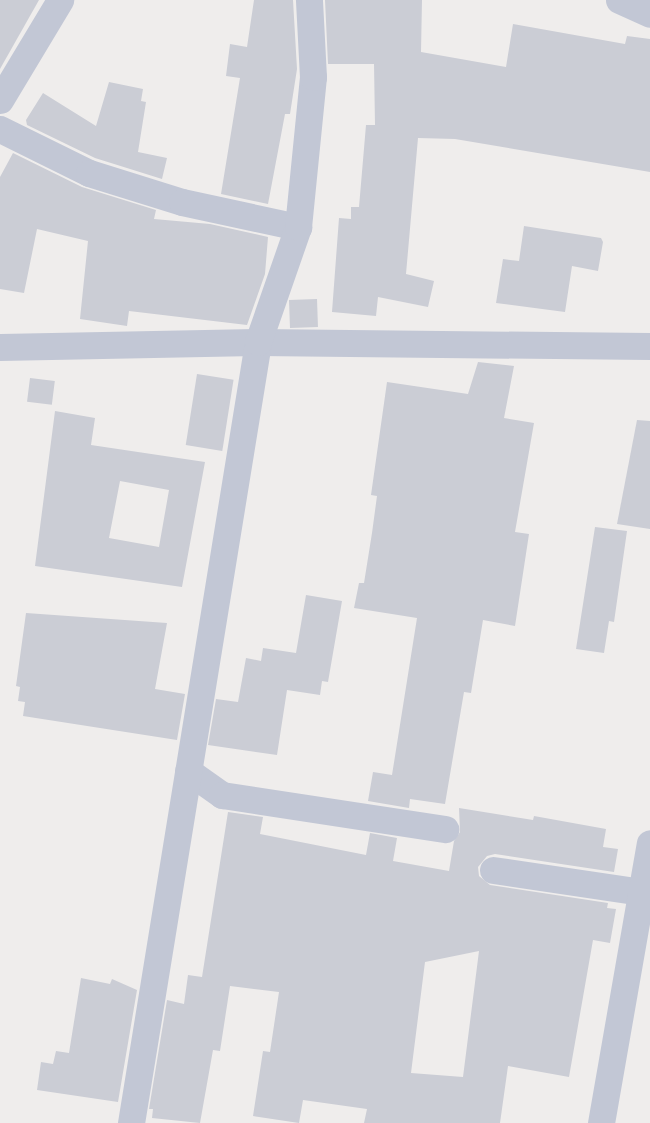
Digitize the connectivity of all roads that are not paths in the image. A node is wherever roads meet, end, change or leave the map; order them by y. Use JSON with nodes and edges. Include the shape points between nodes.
{"nodes":[{"id":1,"x":60,"y":0,"type":"edge"},
{"id":2,"x":309,"y":0,"type":"edge"},
{"id":3,"x":619,"y":0,"type":"edge"},
{"id":4,"x":650,"y":14,"type":"edge"},
{"id":5,"x":0,"y":100,"type":"edge"},
{"id":6,"x":0,"y":129,"type":"edge"},
{"id":7,"x":298,"y":227,"type":"junction"},
{"id":8,"x":258,"y":342,"type":"junction"},
{"id":9,"x":650,"y":346,"type":"edge"},
{"id":10,"x":0,"y":347,"type":"edge"},
{"id":11,"x":188,"y":771,"type":"junction"},
{"id":12,"x":445,"y":829,"type":"dead end"},
{"id":13,"x":650,"y":843,"type":"edge"},
{"id":14,"x":493,"y":870,"type":"dead end"},
{"id":15,"x":642,"y":892,"type":"junction"},
{"id":16,"x":131,"y":1123,"type":"edge"},
{"id":17,"x":601,"y":1123,"type":"edge"}],
"edges":[{"from":1,"to":5,"type":"street"},
{"from":2,"to":7,"type":"street","via":[[313,77]]},
{"from":3,"to":4,"type":"street"},
{"from":6,"to":7,"type":"street","via":[[89,173],[182,202]]},
{"from":7,"to":8,"type":"street"},
{"from":8,"to":9,"type":"street"},
{"from":8,"to":10,"type":"street"},
{"from":8,"to":11,"type":"street"},
{"from":11,"to":12,"type":"street","via":[[222,795]]},
{"from":11,"to":16,"type":"street"},
{"from":13,"to":15,"type":"street"},
{"from":14,"to":15,"type":"street"},
{"from":15,"to":17,"type":"street"}]}
